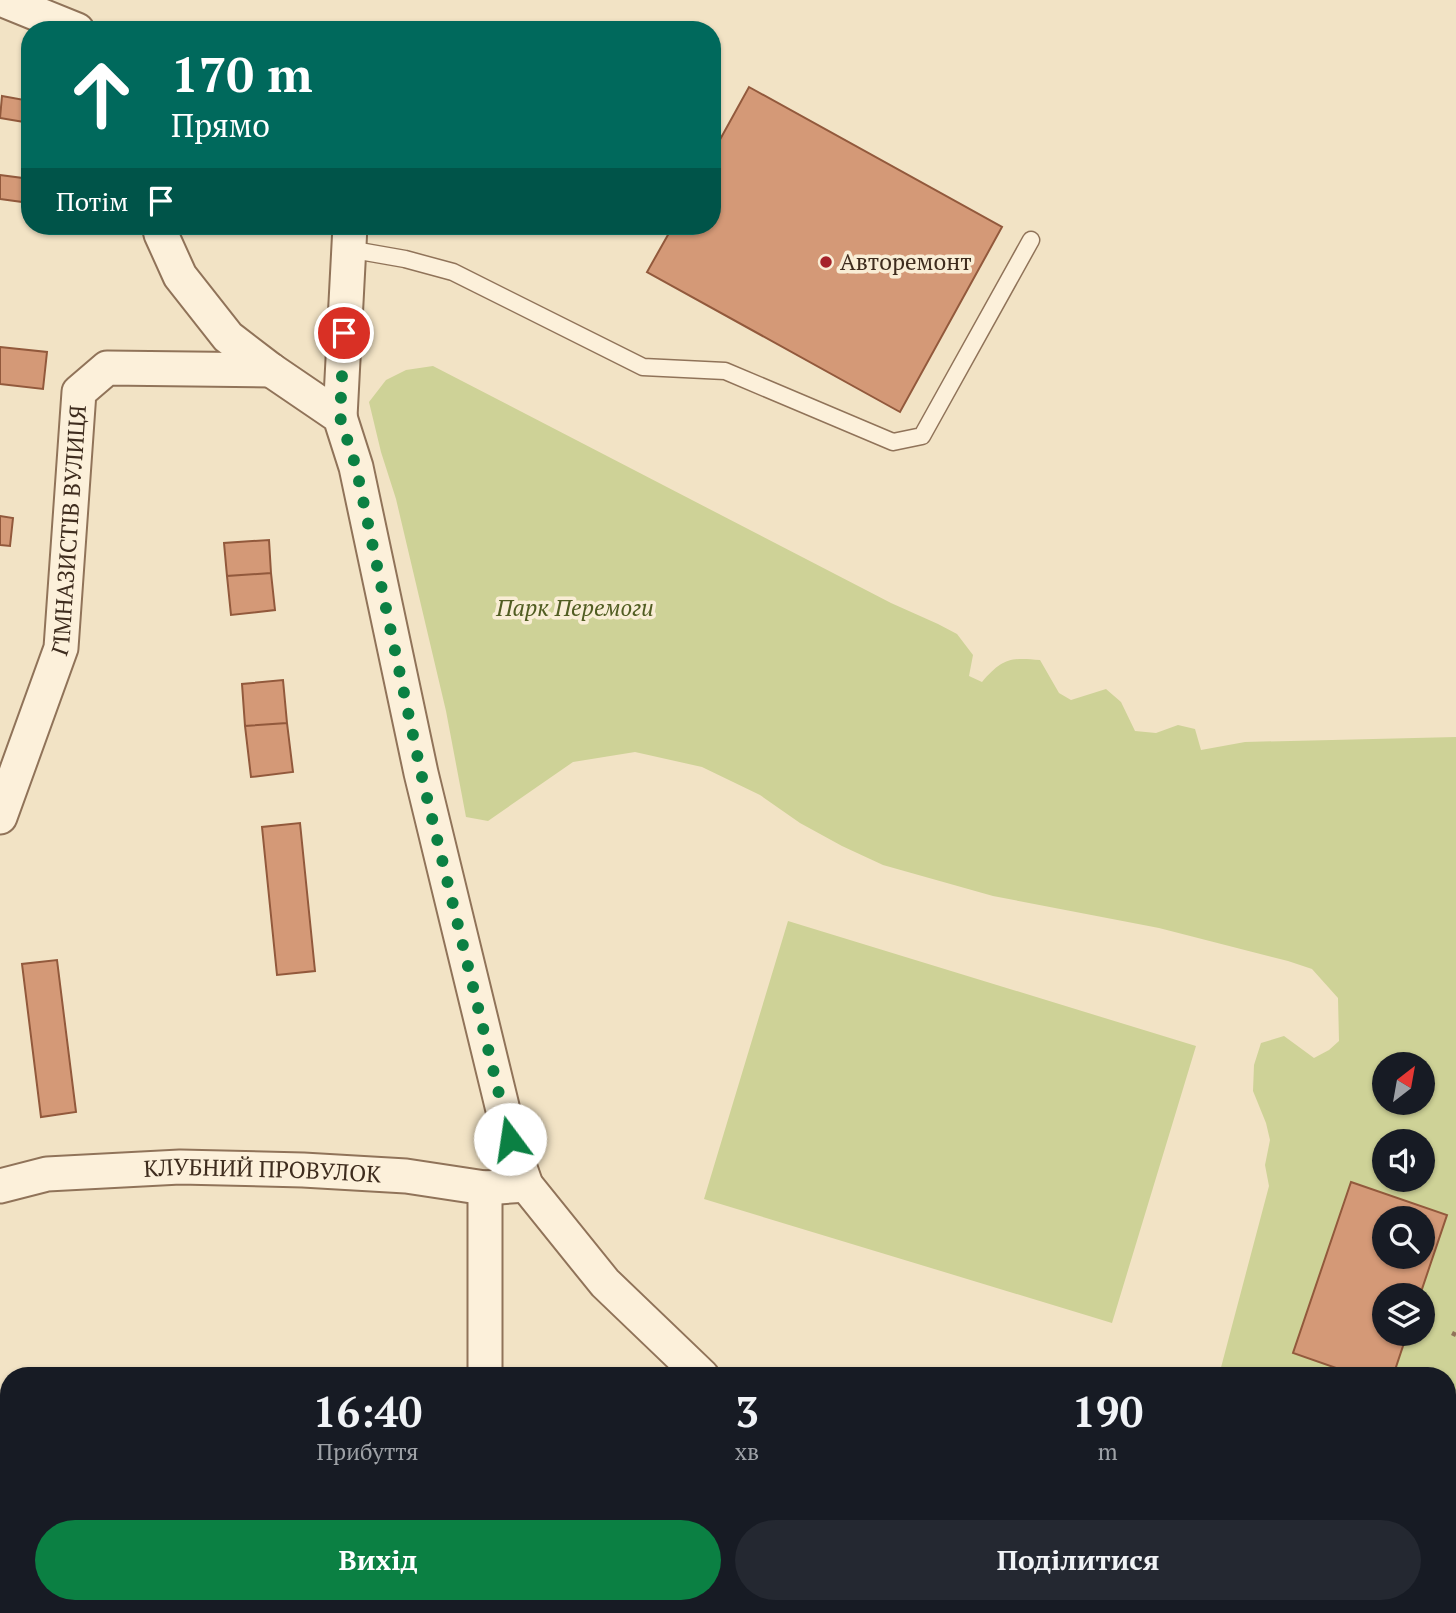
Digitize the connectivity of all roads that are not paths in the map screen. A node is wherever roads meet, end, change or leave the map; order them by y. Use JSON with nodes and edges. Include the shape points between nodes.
{"nodes":[{"id":1,"x":3,"y":0,"type":"edge"},
{"id":2,"x":55,"y":21,"type":"edge"},
{"id":3,"x":161,"y":235,"type":"edge"},
{"id":4,"x":349,"y":238,"type":"edge"},
{"id":5,"x":1031,"y":240,"type":"dead end"},
{"id":6,"x":271,"y":370,"type":"junction"},
{"id":7,"x":340,"y":417,"type":"junction"},
{"id":8,"x":0,"y":817,"type":"edge"},
{"id":9,"x":526,"y":1185,"type":"junction"},
{"id":10,"x":0,"y":1186,"type":"edge"},
{"id":11,"x":485,"y":1188,"type":"junction"},
{"id":12,"x":485,"y":1367,"type":"edge"},
{"id":13,"x":693,"y":1367,"type":"edge"}],
"edges":[{"from":1,"to":2,"type":"street"},
{"from":3,"to":6,"type":"street","via":[[180,276],[228,337]]},
{"from":4,"to":5,"type":"lane","via":[[453,272],[643,367],[725,371],[893,442],[922,436]]},
{"from":4,"to":7,"type":"street"},
{"from":6,"to":7,"type":"street"},
{"from":6,"to":8,"type":"street","name":"ГІМНАЗИСТІВ ВУЛИЦЯ","via":[[107,368],[79,392],[61,648]]},
{"from":7,"to":9,"type":"street","via":[[356,467],[450,895],[510,1139]]},
{"from":9,"to":11,"type":"street","name":"КЛУБНИЙ ПРОВУЛОК"},
{"from":9,"to":13,"type":"street","via":[[606,1283]]},
{"from":10,"to":11,"type":"street","name":"КЛУБНИЙ ПРОВУЛОК","via":[[47,1174],[180,1167],[406,1176]]},
{"from":11,"to":12,"type":"street"}]}
